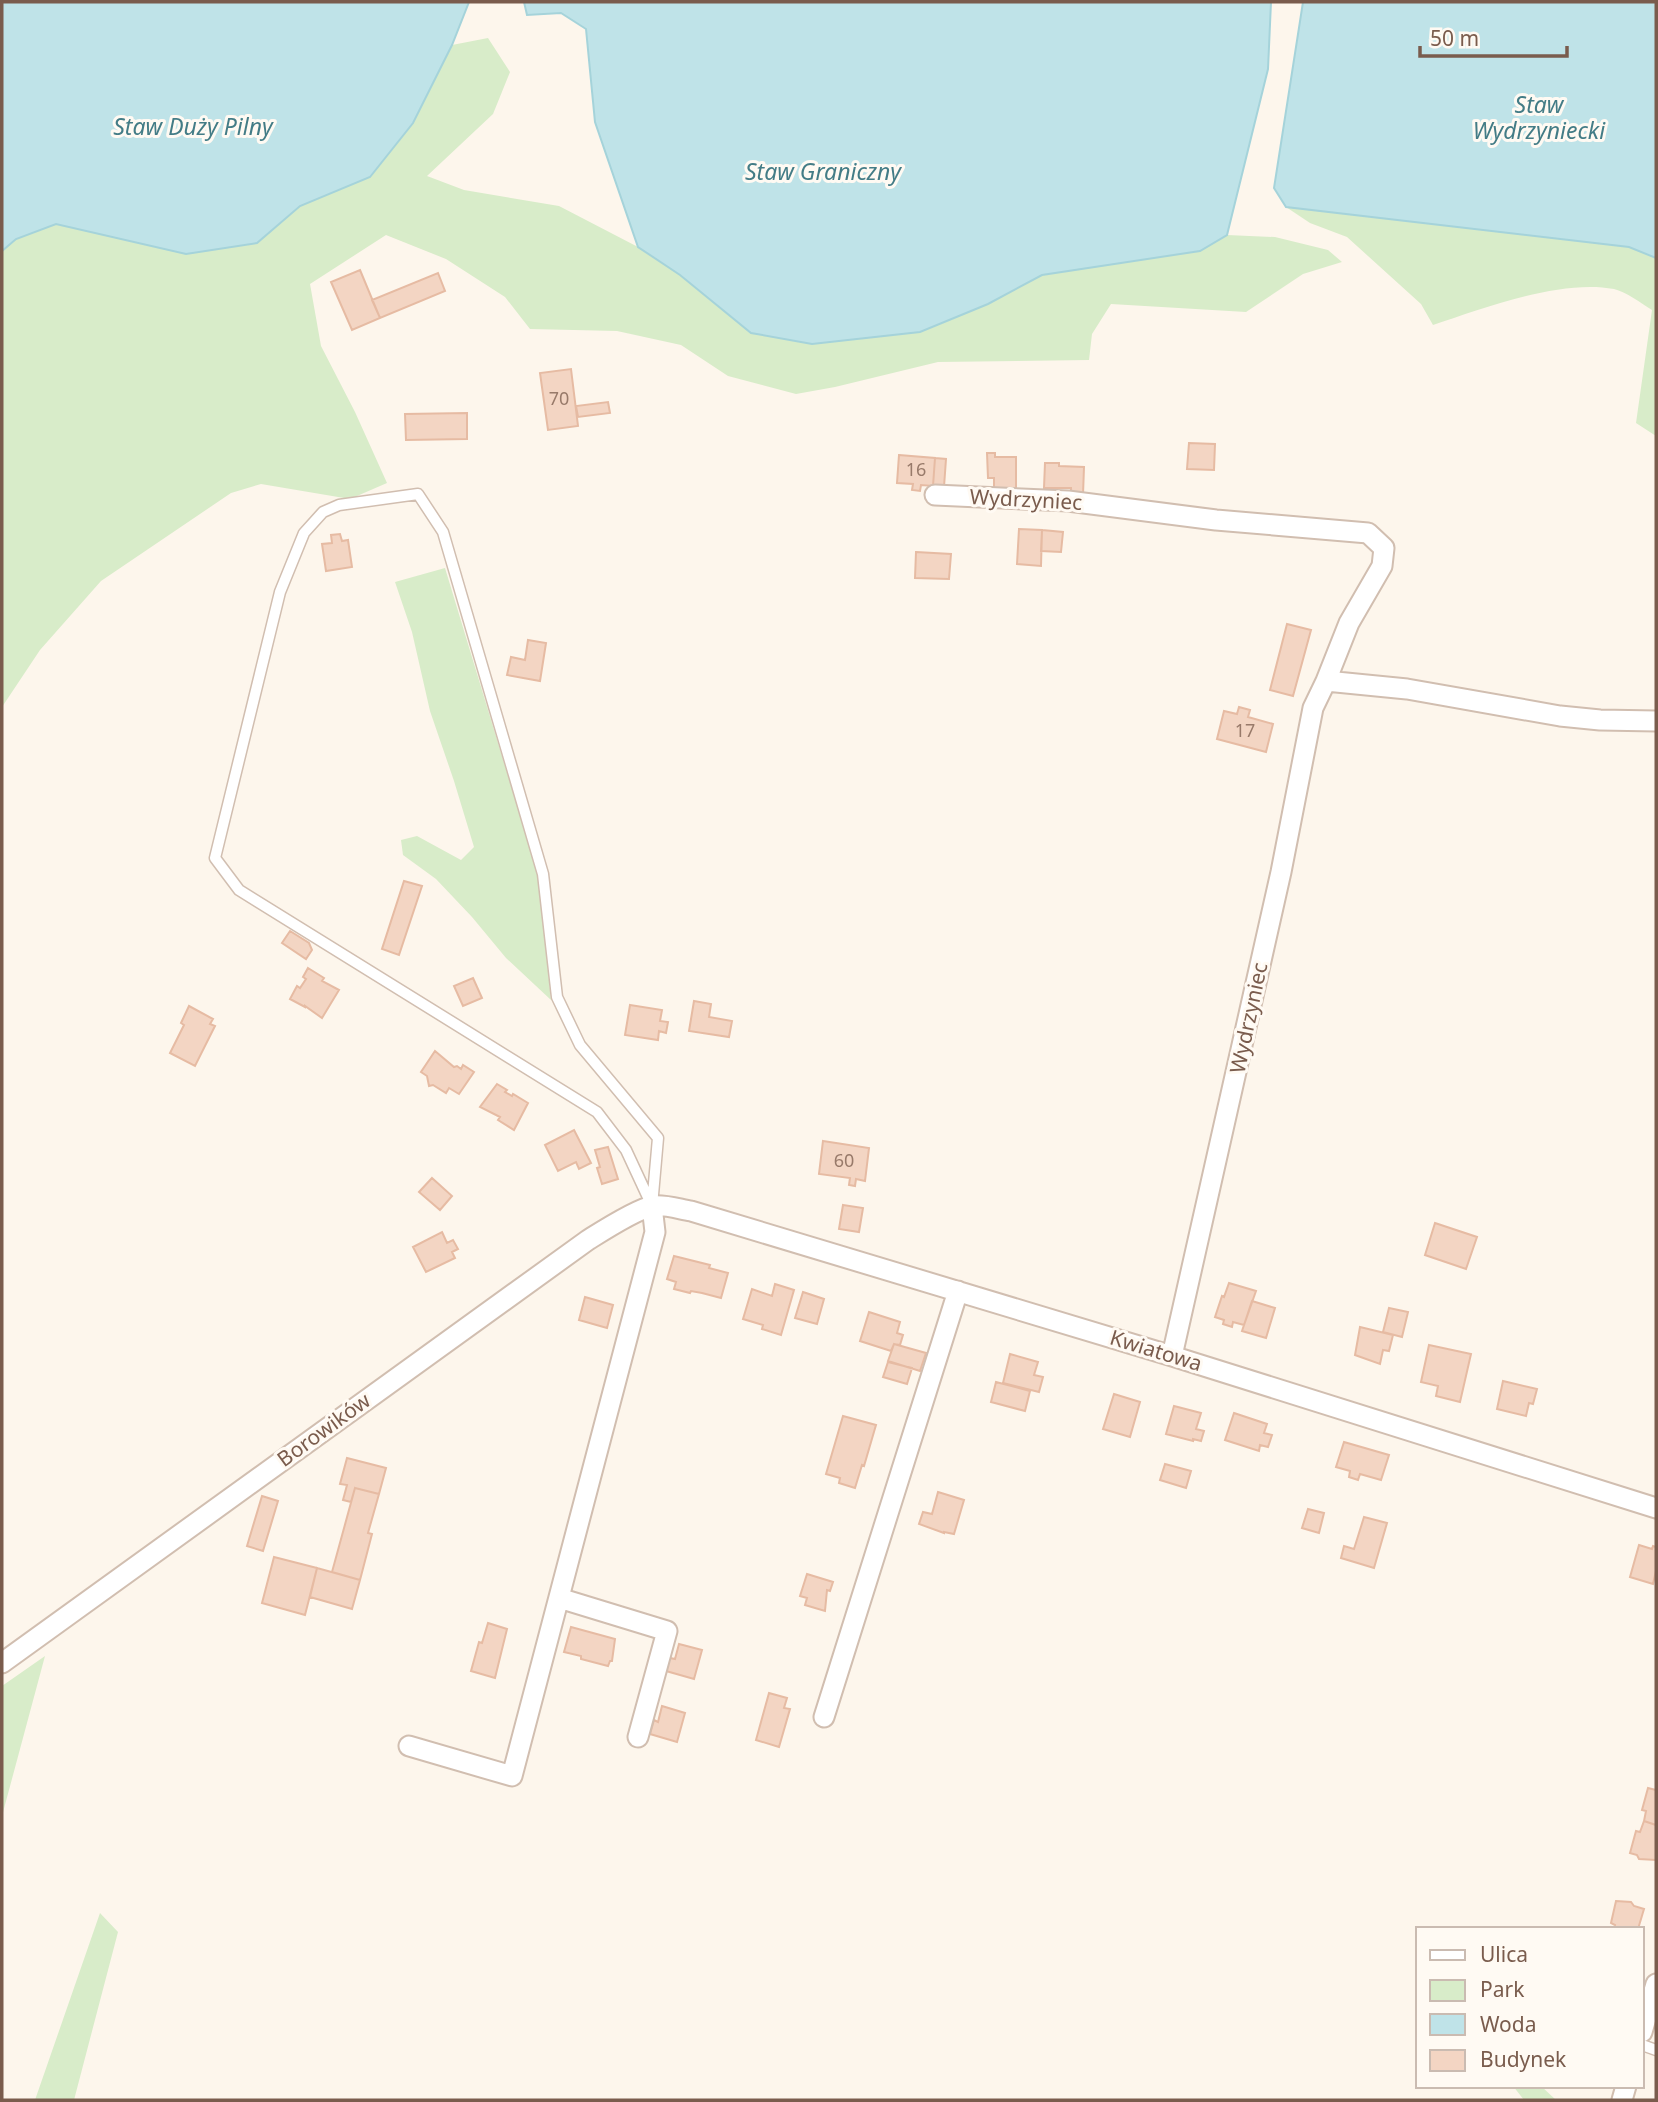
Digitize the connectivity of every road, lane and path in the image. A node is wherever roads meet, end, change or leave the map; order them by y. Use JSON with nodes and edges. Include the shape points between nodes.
{"nodes":[{"id":1,"x":935,"y":495,"type":"dead end"},
{"id":2,"x":1326,"y":681,"type":"junction"},
{"id":3,"x":1656,"y":722,"type":"edge"},
{"id":4,"x":652,"y":1206,"type":"junction"},
{"id":5,"x":958,"y":1292,"type":"junction"},
{"id":6,"x":1172,"y":1356,"type":"junction"},
{"id":7,"x":1656,"y":1508,"type":"edge"},
{"id":8,"x":559,"y":1598,"type":"junction"},
{"id":9,"x":2,"y":1663,"type":"edge"},
{"id":10,"x":824,"y":1717,"type":"dead end"},
{"id":11,"x":638,"y":1737,"type":"dead end"},
{"id":12,"x":409,"y":1746,"type":"dead end"},
{"id":13,"x":1656,"y":1984,"type":"edge"},
{"id":14,"x":1644,"y":2025,"type":"edge"}],
"edges":[{"from":1,"to":2,"type":"street","name":"Wydrzyniec","via":[[1068,501],[1368,533],[1384,548],[1382,566],[1349,623]]},
{"from":2,"to":3,"type":"street","via":[[1560,716]]},
{"from":2,"to":6,"type":"street","name":"Wydrzyniec","via":[[1313,708],[1281,872]]},
{"from":4,"to":4,"type":"lane","via":[[626,1150],[597,1112],[239,890],[215,858],[280,592],[304,533],[323,512],[339,505],[418,494],[443,532],[543,874],[557,997],[580,1045],[658,1138]]},
{"from":4,"to":5,"type":"street","name":"Kwiatowa","via":[[691,1211]]},
{"from":4,"to":8,"type":"street","via":[[655,1232]]},
{"from":4,"to":9,"type":"street","name":"Borowików","via":[[588,1240]]},
{"from":5,"to":6,"type":"street","name":"Kwiatowa"},
{"from":5,"to":10,"type":"street"},
{"from":6,"to":7,"type":"street","name":"Kwiatowa"},
{"from":8,"to":11,"type":"street","via":[[667,1631]]},
{"from":8,"to":12,"type":"street","via":[[512,1776]]},
{"from":13,"to":14,"type":"street"}]}
